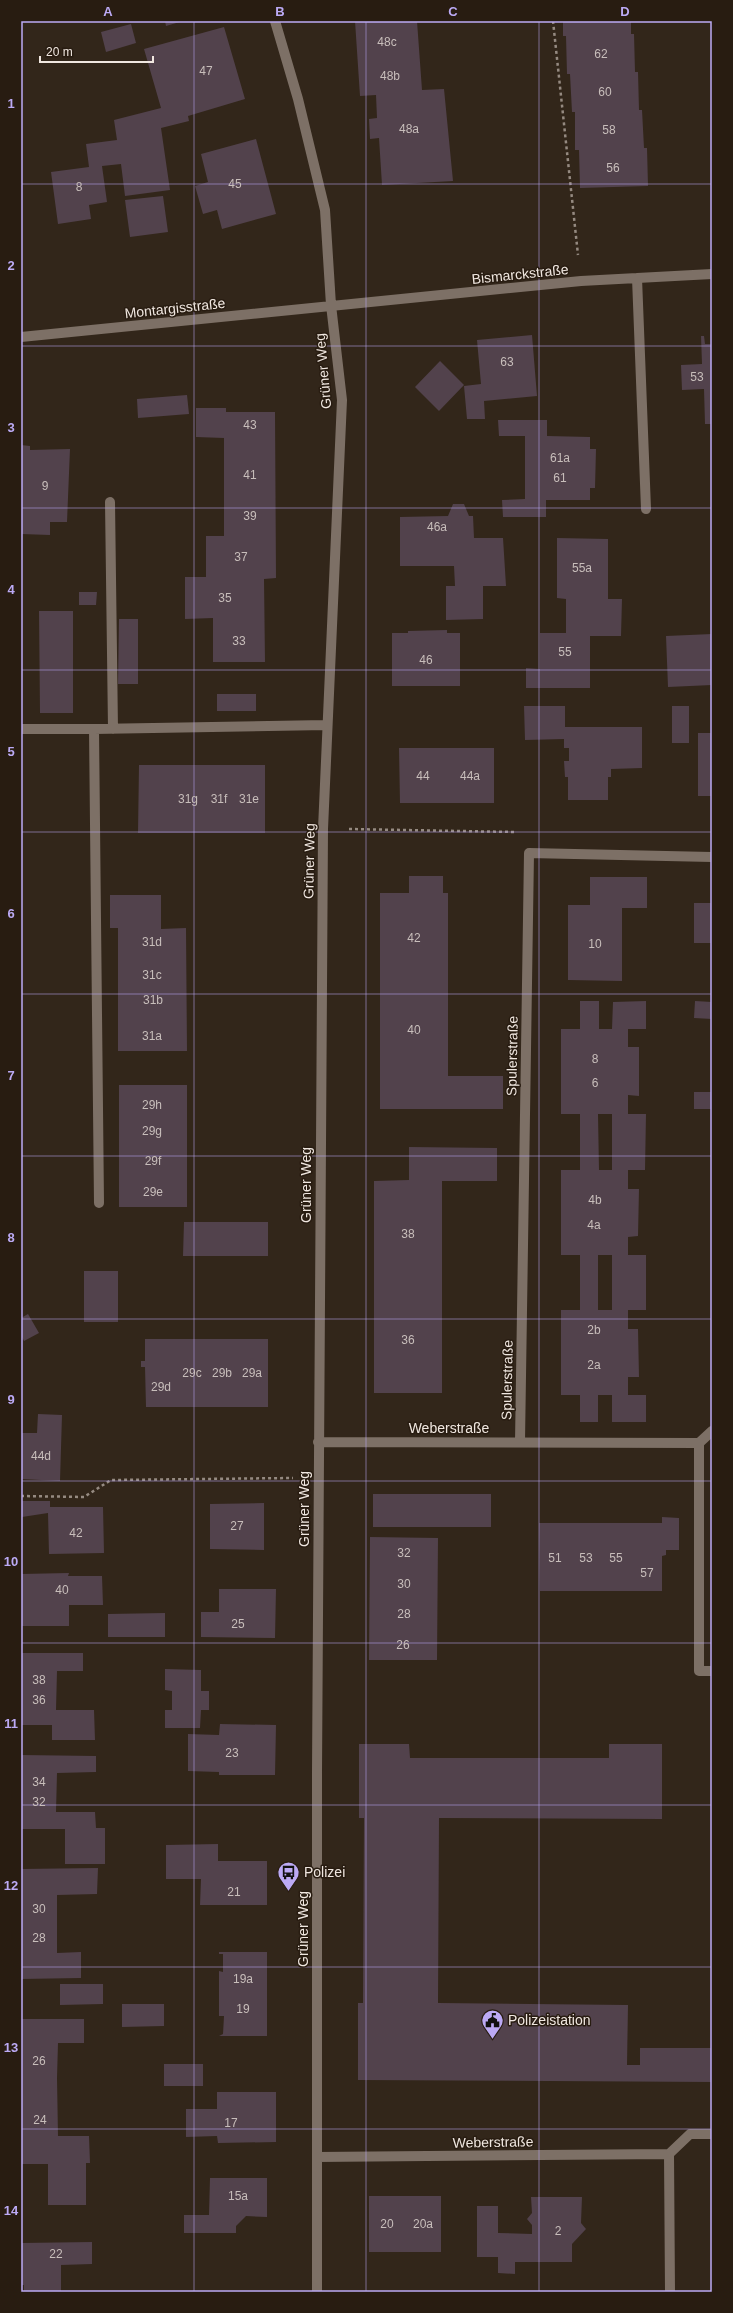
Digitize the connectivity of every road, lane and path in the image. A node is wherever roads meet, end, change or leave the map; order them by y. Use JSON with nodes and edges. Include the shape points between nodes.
{"nodes":[{"id":1,"x":274,"y":21,"type":"edge"},
{"id":2,"x":553,"y":21,"type":"edge"},
{"id":3,"x":712,"y":274,"type":"edge"},
{"id":4,"x":636,"y":278,"type":"junction"},
{"id":5,"x":581,"y":281,"type":"junction"},
{"id":6,"x":331,"y":305,"type":"junction"},
{"id":7,"x":21,"y":337,"type":"edge"},
{"id":8,"x":110,"y":502,"type":"dead end"},
{"id":9,"x":646,"y":509,"type":"dead end"},
{"id":10,"x":326,"y":725,"type":"junction"},
{"id":11,"x":21,"y":729,"type":"edge"},
{"id":12,"x":94,"y":729,"type":"junction"},
{"id":13,"x":112,"y":729,"type":"junction"},
{"id":14,"x":322,"y":829,"type":"junction"},
{"id":15,"x":529,"y":853,"type":"junction"},
{"id":16,"x":712,"y":857,"type":"edge"},
{"id":17,"x":99,"y":1203,"type":"dead end"},
{"id":18,"x":712,"y":1431,"type":"edge"},
{"id":19,"x":318,"y":1442,"type":"junction"},
{"id":20,"x":520,"y":1442,"type":"junction"},
{"id":21,"x":699,"y":1443,"type":"junction"},
{"id":22,"x":292,"y":1478,"type":"dead end"},
{"id":23,"x":21,"y":1496,"type":"edge"},
{"id":24,"x":712,"y":1671,"type":"edge"},
{"id":25,"x":712,"y":2134,"type":"edge"},
{"id":26,"x":669,"y":2154,"type":"junction"},
{"id":27,"x":317,"y":2157,"type":"junction"},
{"id":28,"x":317,"y":2292,"type":"edge"},
{"id":29,"x":670,"y":2292,"type":"edge"}],
"edges":[{"from":1,"to":6,"type":"street","name":"Grüner Weg","via":[[298,98],[325,210]]},
{"from":2,"to":5,"type":"path"},
{"from":3,"to":4,"type":"street","name":"Bismarckstraße"},
{"from":4,"to":5,"type":"street","name":"Bismarckstraße"},
{"from":4,"to":9,"type":"street"},
{"from":5,"to":6,"type":"street","name":"Bismarckstraße","via":[[427,298]]},
{"from":6,"to":7,"type":"street","name":"Montargisstraße"},
{"from":6,"to":10,"type":"street","name":"Grüner Weg","via":[[342,400]]},
{"from":8,"to":13,"type":"street"},
{"from":10,"to":13,"type":"street"},
{"from":10,"to":14,"type":"street","name":"Grüner Weg"},
{"from":11,"to":12,"type":"street"},
{"from":12,"to":13,"type":"street"},
{"from":12,"to":17,"type":"street"},
{"from":14,"to":15,"type":"path","via":[[514,830]]},
{"from":14,"to":19,"type":"street","name":"Grüner Weg"},
{"from":15,"to":16,"type":"street"},
{"from":15,"to":20,"type":"street","name":"Spulerstraße"},
{"from":18,"to":21,"type":"street"},
{"from":19,"to":20,"type":"street","name":"Weberstraße"},
{"from":19,"to":27,"type":"street","name":"Grüner Weg"},
{"from":20,"to":21,"type":"street","name":"Weberstraße"},
{"from":21,"to":24,"type":"street","via":[[699,1671]]},
{"from":22,"to":23,"type":"path","via":[[111,1480],[84,1497]]},
{"from":25,"to":26,"type":"street","via":[[690,2134]]},
{"from":26,"to":27,"type":"street","name":"Weberstraße"},
{"from":26,"to":29,"type":"street"},
{"from":27,"to":28,"type":"street","name":"Grüner Weg"}]}
